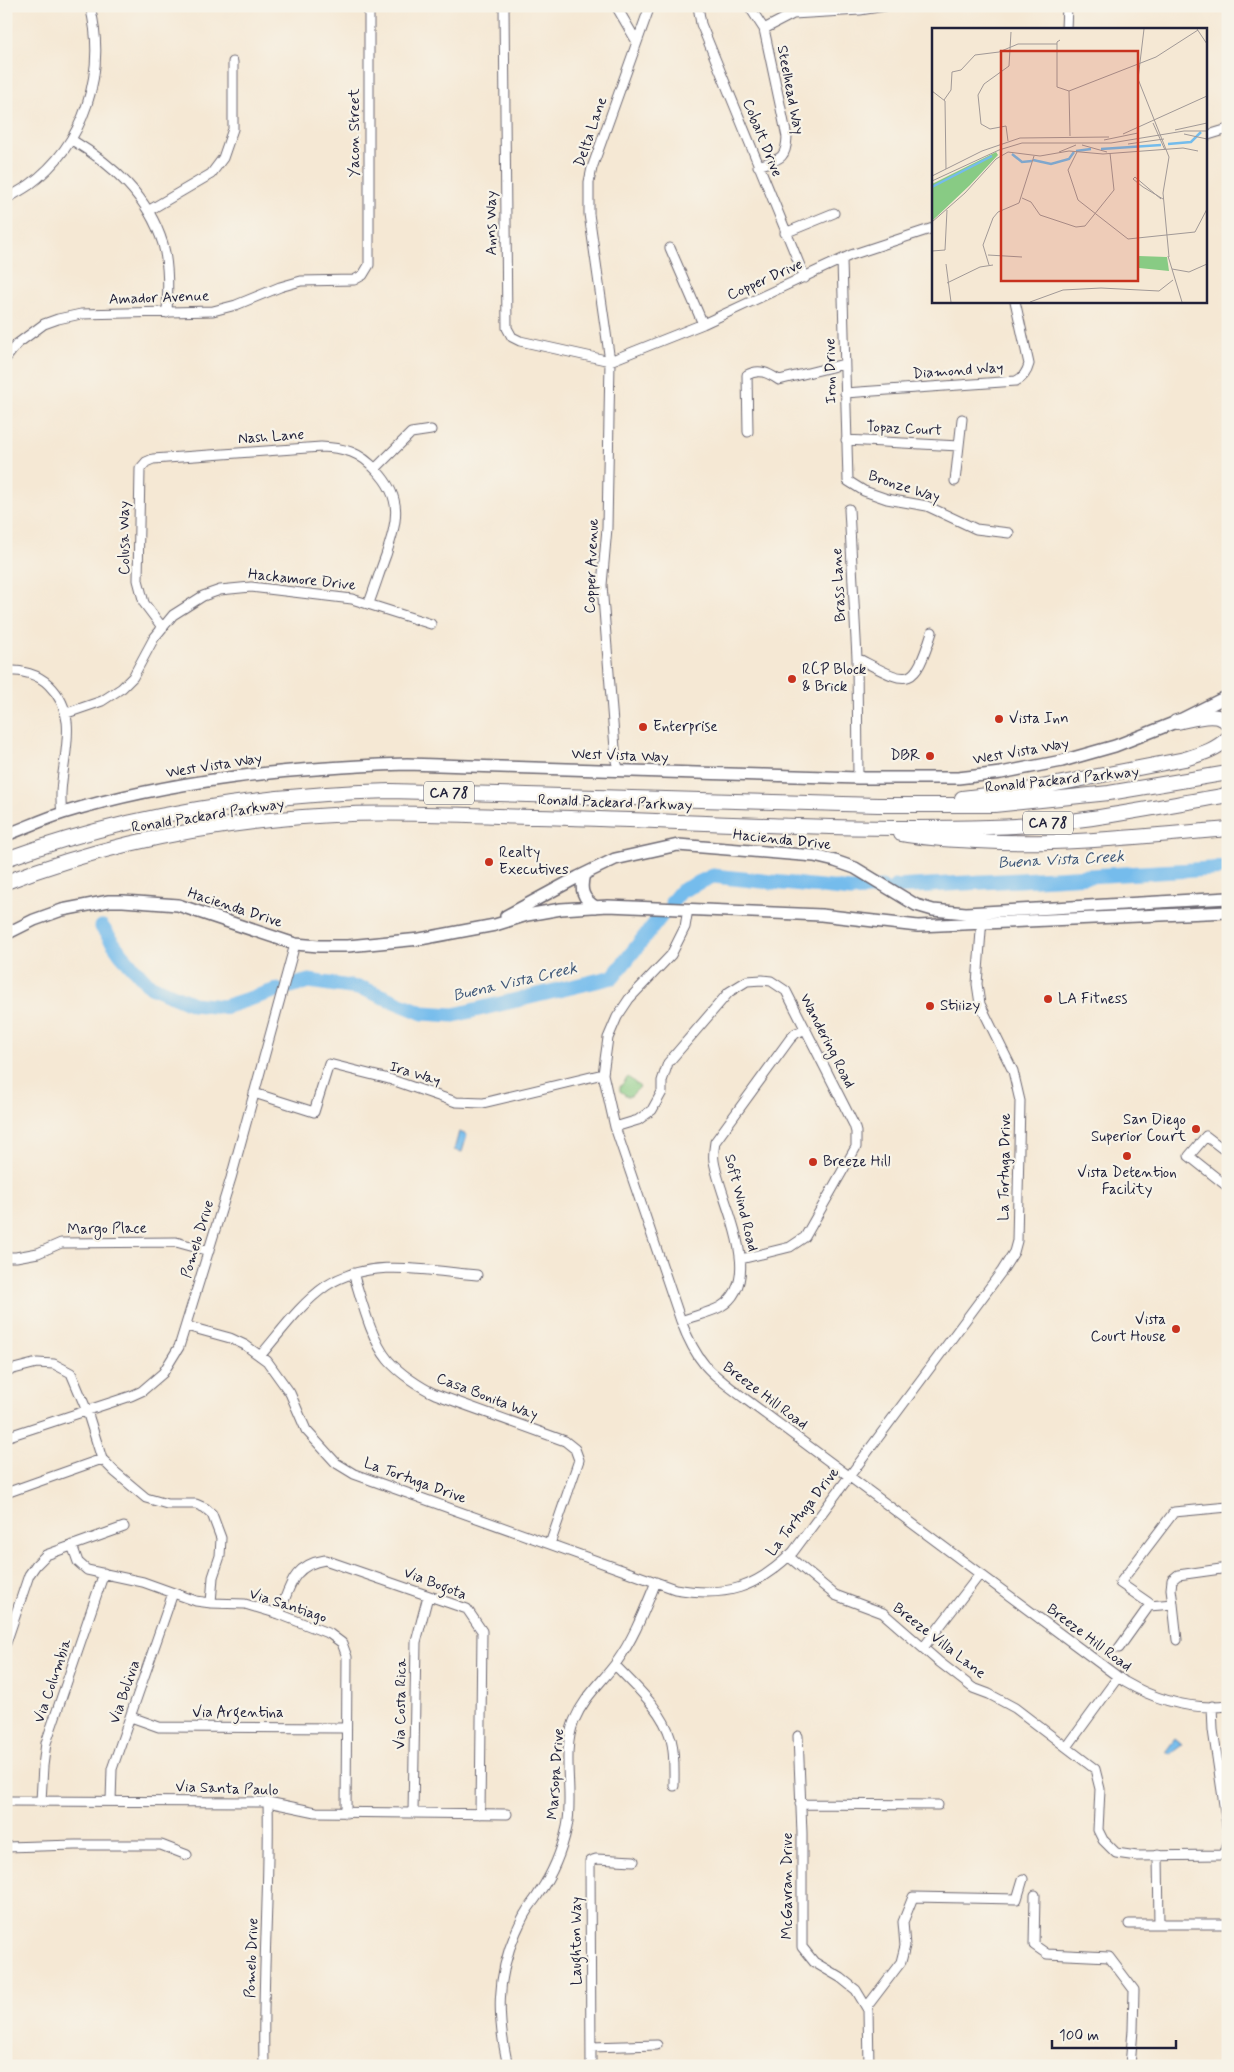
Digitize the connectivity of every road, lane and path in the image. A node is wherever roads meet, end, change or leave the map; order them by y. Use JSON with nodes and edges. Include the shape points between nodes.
{"nodes":[{"id":1,"x":90,"y":6,"type":"edge"},
{"id":2,"x":369,"y":6,"type":"edge"},
{"id":3,"x":504,"y":6,"type":"edge"},
{"id":4,"x":616,"y":6,"type":"edge"},
{"id":5,"x":650,"y":6,"type":"edge"},
{"id":6,"x":698,"y":6,"type":"edge"},
{"id":7,"x":749,"y":6,"type":"edge"},
{"id":8,"x":885,"y":6,"type":"edge"},
{"id":9,"x":1067,"y":6,"type":"edge"},
{"id":10,"x":1066,"y":28,"type":"edge"},
{"id":11,"x":764,"y":29,"type":"junction"},
{"id":12,"x":638,"y":42,"type":"junction"},
{"id":13,"x":233,"y":62,"type":"dead end"},
{"id":14,"x":1228,"y":130,"type":"edge"},
{"id":15,"x":1206,"y":136,"type":"edge"},
{"id":16,"x":72,"y":140,"type":"junction"},
{"id":17,"x":758,"y":166,"type":"junction"},
{"id":18,"x":6,"y":199,"type":"edge"},
{"id":19,"x":148,"y":211,"type":"junction"},
{"id":20,"x":834,"y":213,"type":"dead end"},
{"id":21,"x":932,"y":228,"type":"edge"},
{"id":22,"x":786,"y":233,"type":"junction"},
{"id":23,"x":670,"y":248,"type":"dead end"},
{"id":24,"x":369,"y":259,"type":"joint"},
{"id":25,"x":842,"y":260,"type":"junction"},
{"id":26,"x":805,"y":278,"type":"junction"},
{"id":27,"x":1015,"y":302,"type":"edge"},
{"id":28,"x":167,"y":313,"type":"junction"},
{"id":29,"x":703,"y":324,"type":"junction"},
{"id":30,"x":6,"y":358,"type":"edge"},
{"id":31,"x":610,"y":360,"type":"junction"},
{"id":32,"x":844,"y":364,"type":"junction"},
{"id":33,"x":845,"y":393,"type":"junction"},
{"id":34,"x":962,"y":419,"type":"dead end"},
{"id":35,"x":431,"y":430,"type":"dead end"},
{"id":36,"x":748,"y":432,"type":"dead end"},
{"id":37,"x":846,"y":440,"type":"junction"},
{"id":38,"x":959,"y":446,"type":"junction"},
{"id":39,"x":163,"y":458,"type":"joint"},
{"id":40,"x":375,"y":469,"type":"junction"},
{"id":41,"x":848,"y":481,"type":"joint"},
{"id":42,"x":955,"y":481,"type":"dead end"},
{"id":43,"x":849,"y":509,"type":"dead end"},
{"id":44,"x":1009,"y":533,"type":"dead end"},
{"id":45,"x":369,"y":603,"type":"junction"},
{"id":46,"x":431,"y":624,"type":"dead end"},
{"id":47,"x":162,"y":627,"type":"junction"},
{"id":48,"x":932,"y":632,"type":"dead end"},
{"id":49,"x":857,"y":658,"type":"junction"},
{"id":50,"x":6,"y":671,"type":"edge"},
{"id":51,"x":1228,"y":696,"type":"edge"},
{"id":52,"x":67,"y":713,"type":"junction"},
{"id":53,"x":1176,"y":722,"type":"junction"},
{"id":54,"x":1228,"y":724,"type":"edge"},
{"id":55,"x":1228,"y":738,"type":"edge"},
{"id":56,"x":619,"y":771,"type":"junction"},
{"id":57,"x":1228,"y":773,"type":"edge"},
{"id":58,"x":858,"y":778,"type":"junction"},
{"id":59,"x":1228,"y":795,"type":"edge"},
{"id":60,"x":900,"y":806,"type":"junction"},
{"id":61,"x":62,"y":813,"type":"junction"},
{"id":62,"x":866,"y":827,"type":"junction"},
{"id":63,"x":1228,"y":829,"type":"edge"},
{"id":64,"x":6,"y":835,"type":"edge"},
{"id":65,"x":6,"y":859,"type":"edge"},
{"id":66,"x":584,"y":874,"type":"junction"},
{"id":67,"x":6,"y":882,"type":"edge"},
{"id":68,"x":1228,"y":898,"type":"edge"},
{"id":69,"x":596,"y":907,"type":"junction"},
{"id":70,"x":688,"y":909,"type":"junction"},
{"id":71,"x":1228,"y":912,"type":"edge"},
{"id":72,"x":982,"y":917,"type":"junction"},
{"id":73,"x":458,"y":932,"type":"junction"},
{"id":74,"x":6,"y":934,"type":"edge"},
{"id":75,"x":295,"y":944,"type":"junction"},
{"id":76,"x":806,"y":1029,"type":"junction"},
{"id":77,"x":603,"y":1074,"type":"junction"},
{"id":78,"x":254,"y":1093,"type":"junction"},
{"id":79,"x":616,"y":1127,"type":"junction"},
{"id":80,"x":1228,"y":1153,"type":"edge"},
{"id":81,"x":1228,"y":1186,"type":"edge"},
{"id":82,"x":208,"y":1251,"type":"junction"},
{"id":83,"x":6,"y":1257,"type":"edge"},
{"id":84,"x":741,"y":1259,"type":"junction"},
{"id":85,"x":353,"y":1273,"type":"junction"},
{"id":86,"x":477,"y":1275,"type":"dead end"},
{"id":87,"x":680,"y":1321,"type":"junction"},
{"id":88,"x":186,"y":1326,"type":"junction"},
{"id":89,"x":260,"y":1356,"type":"junction"},
{"id":90,"x":6,"y":1371,"type":"edge"},
{"id":91,"x":87,"y":1411,"type":"junction"},
{"id":92,"x":6,"y":1437,"type":"edge"},
{"id":93,"x":102,"y":1459,"type":"junction"},
{"id":94,"x":849,"y":1476,"type":"junction"},
{"id":95,"x":6,"y":1493,"type":"edge"},
{"id":96,"x":1228,"y":1507,"type":"edge"},
{"id":97,"x":124,"y":1527,"type":"dead end"},
{"id":98,"x":550,"y":1544,"type":"junction"},
{"id":99,"x":72,"y":1545,"type":"junction"},
{"id":100,"x":788,"y":1556,"type":"junction"},
{"id":101,"x":1228,"y":1568,"type":"edge"},
{"id":102,"x":104,"y":1573,"type":"junction"},
{"id":103,"x":980,"y":1574,"type":"junction"},
{"id":104,"x":656,"y":1582,"type":"junction"},
{"id":105,"x":173,"y":1593,"type":"junction"},
{"id":106,"x":428,"y":1596,"type":"junction"},
{"id":107,"x":211,"y":1603,"type":"junction"},
{"id":108,"x":1173,"y":1604,"type":"junction"},
{"id":109,"x":1149,"y":1606,"type":"junction"},
{"id":110,"x":279,"y":1614,"type":"junction"},
{"id":111,"x":1177,"y":1640,"type":"dead end"},
{"id":112,"x":6,"y":1642,"type":"edge"},
{"id":113,"x":923,"y":1648,"type":"junction"},
{"id":114,"x":1119,"y":1648,"type":"dead end"},
{"id":115,"x":615,"y":1665,"type":"junction"},
{"id":116,"x":1118,"y":1677,"type":"junction"},
{"id":117,"x":1212,"y":1706,"type":"junction"},
{"id":118,"x":1228,"y":1706,"type":"edge"},
{"id":119,"x":131,"y":1717,"type":"junction"},
{"id":120,"x":346,"y":1728,"type":"junction"},
{"id":121,"x":798,"y":1736,"type":"dead end"},
{"id":122,"x":1067,"y":1747,"type":"junction"},
{"id":123,"x":674,"y":1786,"type":"dead end"},
{"id":124,"x":6,"y":1801,"type":"edge"},
{"id":125,"x":41,"y":1801,"type":"junction"},
{"id":126,"x":111,"y":1801,"type":"junction"},
{"id":127,"x":268,"y":1804,"type":"junction"},
{"id":128,"x":800,"y":1804,"type":"junction"},
{"id":129,"x":938,"y":1805,"type":"dead end"},
{"id":130,"x":346,"y":1813,"type":"junction"},
{"id":131,"x":412,"y":1813,"type":"junction"},
{"id":132,"x":480,"y":1814,"type":"junction"},
{"id":133,"x":506,"y":1814,"type":"dead end"},
{"id":134,"x":1228,"y":1832,"type":"edge"},
{"id":135,"x":1228,"y":1843,"type":"edge"},
{"id":136,"x":6,"y":1847,"type":"edge"},
{"id":137,"x":187,"y":1855,"type":"dead end"},
{"id":138,"x":1158,"y":1855,"type":"junction"},
{"id":139,"x":634,"y":1861,"type":"dead end"},
{"id":140,"x":1022,"y":1879,"type":"dead end"},
{"id":141,"x":1035,"y":1895,"type":"dead end"},
{"id":142,"x":1129,"y":1924,"type":"dead end"},
{"id":143,"x":1159,"y":1924,"type":"junction"},
{"id":144,"x":1228,"y":1924,"type":"edge"},
{"id":145,"x":868,"y":2010,"type":"junction"},
{"id":146,"x":657,"y":2045,"type":"dead end"},
{"id":147,"x":591,"y":2048,"type":"junction"},
{"id":148,"x":264,"y":2066,"type":"edge"},
{"id":149,"x":508,"y":2066,"type":"edge"},
{"id":150,"x":591,"y":2066,"type":"edge"},
{"id":151,"x":868,"y":2066,"type":"edge"},
{"id":152,"x":1130,"y":2066,"type":"edge"}],
"edges":[{"from":1,"to":16,"type":"street","via":[[96,61],[93,87],[86,112]]},
{"from":2,"to":24,"type":"street","name":"Yacon Street"},
{"from":3,"to":31,"type":"street","name":"Anns Way","via":[[506,328],[520,341]]},
{"from":4,"to":12,"type":"street"},
{"from":5,"to":12,"type":"street","name":"Delta Lane"},
{"from":6,"to":17,"type":"street","name":"Cobalt Drive","via":[[701,24]]},
{"from":7,"to":11,"type":"street","name":"Steelhead Way"},
{"from":8,"to":11,"type":"street","via":[[793,14]]},
{"from":9,"to":10,"type":"street"},
{"from":11,"to":17,"type":"street","name":"Steelhead Way","via":[[787,138],[786,151],[780,158]]},
{"from":12,"to":31,"type":"street","name":"Delta Lane","via":[[589,182],[589,214]]},
{"from":13,"to":19,"type":"street","via":[[233,129],[223,158],[211,174]]},
{"from":14,"to":15,"type":"street"},
{"from":16,"to":18,"type":"street","via":[[35,180]]},
{"from":16,"to":19,"type":"street","via":[[115,169]]},
{"from":17,"to":22,"type":"street","name":"Cobalt Drive"},
{"from":19,"to":28,"type":"street","via":[[163,245],[168,282]]},
{"from":20,"to":22,"type":"street"},
{"from":21,"to":25,"type":"street","name":"Copper Drive"},
{"from":22,"to":26,"type":"street","name":"Cobalt Drive"},
{"from":23,"to":29,"type":"street"},
{"from":24,"to":28,"type":"street","name":"Amador Avenue","via":[[363,275],[354,280],[301,280],[213,311]]},
{"from":25,"to":26,"type":"street","name":"Copper Drive"},
{"from":25,"to":32,"type":"street","name":"Iron Drive"},
{"from":26,"to":29,"type":"street","name":"Copper Drive"},
{"from":27,"to":33,"type":"street","name":"Diamond Way","via":[[1028,364],[1022,379]]},
{"from":28,"to":30,"type":"street","name":"Amador Avenue","via":[[81,314],[58,319],[44,324],[17,344]]},
{"from":29,"to":31,"type":"street","name":"Copper Drive"},
{"from":31,"to":56,"type":"street","name":"Copper Avenue","via":[[607,528],[602,585]]},
{"from":32,"to":33,"type":"street","name":"Iron Drive"},
{"from":32,"to":36,"type":"street","via":[[779,380],[760,371],[747,376]]},
{"from":33,"to":37,"type":"street","name":"Iron Drive"},
{"from":34,"to":38,"type":"street"},
{"from":35,"to":40,"type":"street","via":[[411,433]]},
{"from":37,"to":38,"type":"street","name":"Topaz Court"},
{"from":37,"to":41,"type":"street","name":"Iron Drive"},
{"from":38,"to":42,"type":"street"},
{"from":39,"to":40,"type":"street","name":"Nash Lane","via":[[335,448],[348,450]]},
{"from":39,"to":47,"type":"street","name":"Colusa Way","via":[[146,462],[140,469],[138,480],[138,580],[149,612]]},
{"from":40,"to":45,"type":"street","via":[[395,500],[397,513],[395,528]]},
{"from":41,"to":44,"type":"street","name":"Bronze Way","via":[[887,499],[927,506],[976,529]]},
{"from":43,"to":49,"type":"street","name":"Brass Lane"},
{"from":45,"to":46,"type":"street","name":"Hackamore Drive"},
{"from":45,"to":47,"type":"street","name":"Hackamore Drive","via":[[260,588],[235,588],[203,596],[185,606]]},
{"from":47,"to":52,"type":"street","name":"Hackamore Drive","via":[[133,677],[122,688],[102,701]]},
{"from":48,"to":49,"type":"street","via":[[923,660],[908,678],[896,678]]},
{"from":49,"to":58,"type":"street","name":"Brass Lane"},
{"from":50,"to":52,"type":"street","via":[[24,672],[46,682],[62,700]]},
{"from":51,"to":53,"type":"main road","name":"West Vista Way"},
{"from":52,"to":61,"type":"street","via":[[68,734],[60,792]]},
{"from":53,"to":54,"type":"highway","via":[[1215,716]]},
{"from":53,"to":58,"type":"main road","name":"West Vista Way","via":[[1114,746],[1062,761],[1001,773],[958,778]]},
{"from":55,"to":60,"type":"highway","via":[[1220,745],[1185,759],[1022,790]]},
{"from":56,"to":58,"type":"main road","name":"West Vista Way"},
{"from":56,"to":61,"type":"main road","name":"West Vista Way","via":[[407,764],[342,766],[173,786]]},
{"from":57,"to":60,"type":"highway","name":"Ronald Packard Parkway","number":"CA 78","via":[[1038,802]]},
{"from":59,"to":62,"type":"highway","name":"Ronald Packard Parkway","number":"CA 78","via":[[1042,824]]},
{"from":60,"to":65,"type":"highway","name":"Ronald Packard Parkway","number":"CA 78","via":[[338,792],[248,800],[159,816],[90,832]]},
{"from":61,"to":64,"type":"main road","name":"West Vista Way"},
{"from":62,"to":63,"type":"highway","via":[[916,837],[1000,842],[1088,840]]},
{"from":62,"to":67,"type":"highway","name":"Ronald Packard Parkway","number":"CA 78","via":[[398,814],[300,817],[154,840],[71,860]]},
{"from":66,"to":69,"type":"main road","via":[[583,896]]},
{"from":66,"to":72,"type":"main road","name":"Hacienda Drive","via":[[615,860],[678,845],[814,856],[855,868],[916,904],[933,910]]},
{"from":66,"to":73,"type":"main road","name":"Hacienda Drive","via":[[515,912]]},
{"from":68,"to":72,"type":"main road","name":"Hacienda Drive"},
{"from":69,"to":70,"type":"main road","name":"Hacienda Drive"},
{"from":69,"to":73,"type":"main road","name":"Hacienda Drive","via":[[561,909]]},
{"from":70,"to":72,"type":"main road","name":"Hacienda Drive","via":[[821,916],[918,926]]},
{"from":70,"to":77,"type":"street","name":"Breeze Hill Road","via":[[685,927],[671,955],[629,999],[617,1017],[608,1038]]},
{"from":71,"to":72,"type":"main road","name":"Hacienda Drive"},
{"from":72,"to":94,"type":"street","name":"La Tortuga Drive","via":[[977,984],[980,1004],[1013,1071],[1020,1100],[1017,1241],[1002,1271]]},
{"from":73,"to":75,"type":"main road","name":"Hacienda Drive","via":[[348,946]]},
{"from":74,"to":75,"type":"main road","name":"Hacienda Drive","via":[[34,920],[86,904],[154,901],[178,904]]},
{"from":75,"to":78,"type":"street","name":"Pomelo Drive"},
{"from":76,"to":79,"type":"street","name":"Wandering Road","via":[[786,991],[771,981],[747,981],[729,992],[668,1063],[662,1092],[652,1110],[638,1120]]},
{"from":76,"to":84,"type":"street","name":"Soft Wind Road","via":[[790,1039],[715,1142],[714,1161]]},
{"from":76,"to":84,"type":"street","name":"Wandering Road","via":[[854,1125],[856,1147],[805,1237],[790,1247]]},
{"from":77,"to":78,"type":"street","name":"Ira Way","via":[[473,1103],[456,1102],[329,1064],[314,1112]]},
{"from":77,"to":79,"type":"street","name":"Breeze Hill Road"},
{"from":78,"to":82,"type":"street","name":"Pomelo Drive"},
{"from":79,"to":87,"type":"street","name":"Breeze Hill Road"},
{"from":80,"to":81,"type":"street","via":[[1206,1136],[1189,1156]]},
{"from":82,"to":83,"type":"street","name":"Margo Place","via":[[176,1242],[61,1243],[38,1253]]},
{"from":82,"to":88,"type":"street","name":"Pomelo Drive"},
{"from":84,"to":87,"type":"street","name":"Soft Wind Road","via":[[741,1279],[731,1298],[720,1307]]},
{"from":85,"to":86,"type":"street","via":[[388,1268]]},
{"from":85,"to":89,"type":"street","via":[[326,1286],[309,1301]]},
{"from":85,"to":98,"type":"street","name":"Casa Bonita Way","via":[[373,1332],[388,1360],[420,1387],[566,1441],[575,1449],[579,1460]]},
{"from":87,"to":94,"type":"street","name":"Breeze Hill Road","via":[[702,1363],[714,1375]]},
{"from":88,"to":89,"type":"street","name":"La Tortuga Drive","via":[[230,1338]]},
{"from":88,"to":91,"type":"street","name":"Pomelo Drive","via":[[179,1347],[163,1373],[142,1391]]},
{"from":89,"to":98,"type":"street","name":"La Tortuga Drive","via":[[290,1393],[306,1430],[336,1463],[354,1474]]},
{"from":90,"to":91,"type":"street","via":[[37,1363],[54,1364],[71,1373]]},
{"from":91,"to":92,"type":"street","name":"Pomelo Drive"},
{"from":91,"to":93,"type":"street"},
{"from":93,"to":95,"type":"street"},
{"from":93,"to":107,"type":"street","via":[[146,1498],[167,1504],[196,1504],[212,1514],[221,1538]]},
{"from":94,"to":100,"type":"street","name":"La Tortuga Drive"},
{"from":94,"to":103,"type":"street","name":"Breeze Hill Road"},
{"from":96,"to":109,"type":"street","via":[[1174,1512],[1120,1583]]},
{"from":97,"to":99,"type":"street"},
{"from":98,"to":104,"type":"street","name":"La Tortuga Drive"},
{"from":99,"to":102,"type":"street","name":"Via Santiago","via":[[78,1562],[87,1570]]},
{"from":99,"to":112,"type":"street","via":[[46,1555],[29,1574]]},
{"from":100,"to":104,"type":"street","name":"La Tortuga Drive","via":[[760,1580],[723,1592],[696,1593]]},
{"from":100,"to":113,"type":"street","name":"Breeze Villa Lane","via":[[835,1595],[883,1613]]},
{"from":101,"to":108,"type":"street","via":[[1178,1574],[1172,1580]]},
{"from":102,"to":105,"type":"street","name":"Via Santiago"},
{"from":102,"to":125,"type":"street","name":"Via Columbia","via":[[46,1743]]},
{"from":103,"to":113,"type":"street"},
{"from":103,"to":116,"type":"street","name":"Breeze Hill Road"},
{"from":104,"to":115,"type":"street","name":"Marsopa Drive","via":[[634,1637]]},
{"from":105,"to":107,"type":"street","name":"Via Santiago"},
{"from":105,"to":119,"type":"street","name":"Via Bolivia"},
{"from":106,"to":110,"type":"street","name":"Via Bogota","via":[[325,1560],[312,1562],[301,1569]]},
{"from":106,"to":131,"type":"street","name":"Via Costa Rica","via":[[416,1642]]},
{"from":106,"to":132,"type":"street","name":"Via Bogota","via":[[467,1610],[482,1631]]},
{"from":107,"to":110,"type":"street","name":"Via Santiago","via":[[245,1604]]},
{"from":108,"to":109,"type":"street"},
{"from":108,"to":111,"type":"street"},
{"from":109,"to":114,"type":"street"},
{"from":110,"to":120,"type":"street","name":"Via Santiago","via":[[330,1634],[342,1643],[347,1657]]},
{"from":113,"to":122,"type":"street","name":"Breeze Villa Lane","via":[[973,1688],[1016,1708]]},
{"from":115,"to":123,"type":"street","via":[[655,1708],[664,1723],[671,1739]]},
{"from":115,"to":149,"type":"street","name":"Marsopa Drive","via":[[597,1684],[573,1722],[569,1744],[567,1825],[558,1860],[525,1913],[508,1950],[499,2006],[501,2038]]},
{"from":116,"to":117,"type":"street","name":"Breeze Hill Road","via":[[1144,1693],[1179,1704]]},
{"from":116,"to":122,"type":"street"},
{"from":117,"to":118,"type":"street","name":"Breeze Hill Road"},
{"from":117,"to":134,"type":"street"},
{"from":119,"to":120,"type":"street","name":"Via Argentina","via":[[160,1727]]},
{"from":119,"to":126,"type":"street","name":"Via Bolivia","via":[[112,1769]]},
{"from":120,"to":130,"type":"street","name":"Via Santiago"},
{"from":121,"to":128,"type":"street","name":"McGavran Drive"},
{"from":122,"to":138,"type":"street","name":"Breeze Villa Lane","via":[[1095,1769],[1100,1788],[1098,1830],[1103,1840],[1116,1853]]},
{"from":124,"to":125,"type":"street","name":"Via Santa Paulo"},
{"from":125,"to":126,"type":"street","name":"Via Santa Paulo"},
{"from":126,"to":127,"type":"street","name":"Via Santa Paulo"},
{"from":127,"to":130,"type":"street","name":"Via Santa Paulo"},
{"from":127,"to":148,"type":"street","name":"Pomelo Drive"},
{"from":128,"to":129,"type":"street"},
{"from":128,"to":145,"type":"street","name":"McGavran Drive","via":[[802,1948],[814,1962],[856,1990]]},
{"from":130,"to":131,"type":"street","name":"Via Santa Paulo"},
{"from":131,"to":132,"type":"street","name":"Via Santa Paulo"},
{"from":132,"to":133,"type":"street","name":"Via Santa Paulo"},
{"from":135,"to":138,"type":"street","name":"Breeze Villa Lane","via":[[1222,1855]]},
{"from":136,"to":137,"type":"street","via":[[161,1845]]},
{"from":138,"to":143,"type":"street"},
{"from":139,"to":147,"type":"street","name":"Laughton Way","via":[[590,1861]]},
{"from":140,"to":145,"type":"street","via":[[1017,1899],[914,1898],[903,1922],[905,1946],[901,1962],[869,2004]]},
{"from":141,"to":152,"type":"street","via":[[1034,1945],[1047,1954],[1109,1957],[1134,1990]]},
{"from":142,"to":143,"type":"street"},
{"from":143,"to":144,"type":"street"},
{"from":145,"to":151,"type":"street"},
{"from":146,"to":147,"type":"street"},
{"from":147,"to":150,"type":"street","name":"Laughton Way"}]}
